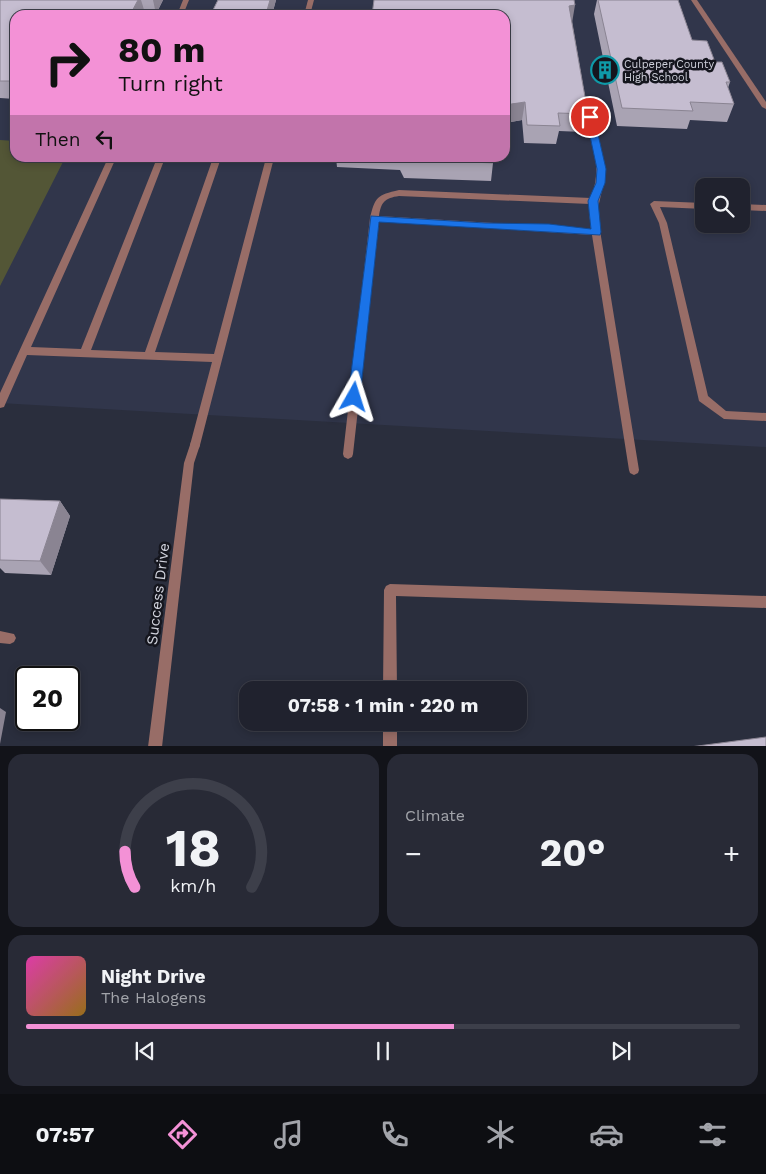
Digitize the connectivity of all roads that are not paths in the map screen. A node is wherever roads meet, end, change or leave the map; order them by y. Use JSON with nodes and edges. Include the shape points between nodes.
{"nodes":[{"id":1,"x":694,"y":0,"type":"edge"},
{"id":2,"x":766,"y":107,"type":"edge"},
{"id":3,"x":590,"y":117,"type":"dead end"},
{"id":4,"x":110,"y":162,"type":"edge"},
{"id":5,"x":159,"y":162,"type":"edge"},
{"id":6,"x":216,"y":162,"type":"edge"},
{"id":7,"x":269,"y":162,"type":"edge"},
{"id":8,"x":593,"y":201,"type":"junction"},
{"id":9,"x":695,"y":206,"type":"edge"},
{"id":10,"x":750,"y":207,"type":"edge"},
{"id":11,"x":766,"y":208,"type":"edge"},
{"id":12,"x":374,"y":218,"type":"junction"},
{"id":13,"x":596,"y":232,"type":"junction"},
{"id":14,"x":24,"y":352,"type":"junction"},
{"id":15,"x":84,"y":354,"type":"junction"},
{"id":16,"x":149,"y":355,"type":"junction"},
{"id":17,"x":218,"y":358,"type":"junction"},
{"id":18,"x":0,"y":404,"type":"edge"},
{"id":19,"x":766,"y":417,"type":"edge"},
{"id":20,"x":348,"y":454,"type":"dead end"},
{"id":21,"x":634,"y":470,"type":"dead end"},
{"id":22,"x":766,"y":602,"type":"edge"},
{"id":23,"x":390,"y":681,"type":"edge"},
{"id":24,"x":390,"y":731,"type":"edge"},
{"id":25,"x":155,"y":746,"type":"edge"},
{"id":26,"x":390,"y":746,"type":"edge"}],
"edges":[{"from":1,"to":2,"type":"street"},
{"from":3,"to":8,"type":"street","via":[[601,169]]},
{"from":4,"to":14,"type":"street"},
{"from":5,"to":15,"type":"street"},
{"from":6,"to":16,"type":"street"},
{"from":7,"to":17,"type":"street","name":"Success Drive"},
{"from":8,"to":12,"type":"street","via":[[399,194],[380,199]]},
{"from":8,"to":13,"type":"street"},
{"from":9,"to":19,"type":"street","via":[[654,204],[663,223],[703,398],[724,415]]},
{"from":10,"to":11,"type":"street"},
{"from":12,"to":13,"type":"street"},
{"from":12,"to":20,"type":"street"},
{"from":13,"to":21,"type":"street"},
{"from":14,"to":15,"type":"street"},
{"from":14,"to":18,"type":"street"},
{"from":15,"to":16,"type":"street"},
{"from":16,"to":17,"type":"street"},
{"from":17,"to":25,"type":"street","name":"Success Drive","via":[[189,463]]},
{"from":22,"to":23,"type":"street","via":[[390,590]]},
{"from":24,"to":26,"type":"street"}]}
